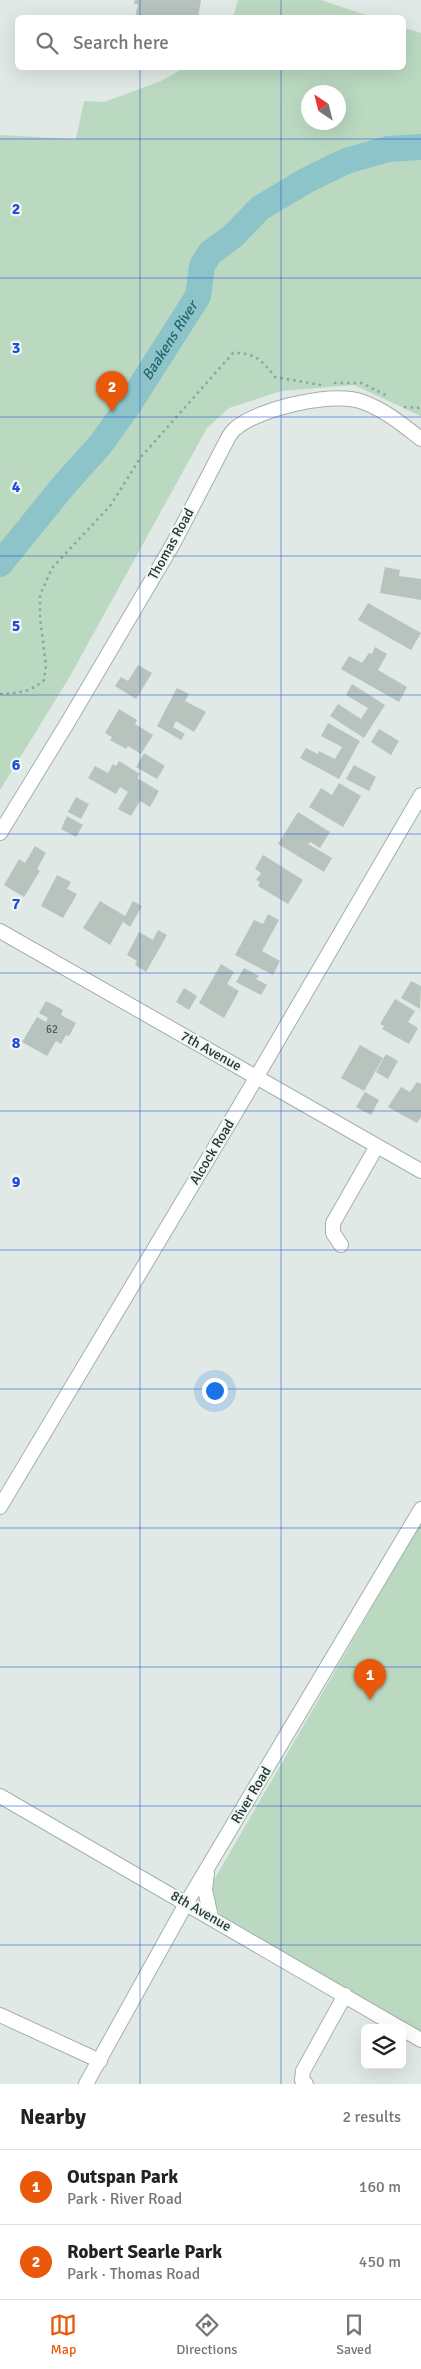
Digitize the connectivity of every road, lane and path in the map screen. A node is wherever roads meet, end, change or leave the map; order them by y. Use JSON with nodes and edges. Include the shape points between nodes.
{"nodes":[{"id":1,"x":322,"y":385,"type":"dead end"},
{"id":2,"x":421,"y":439,"type":"edge"},
{"id":3,"x":0,"y":694,"type":"edge"},
{"id":4,"x":421,"y":796,"type":"edge"},
{"id":5,"x":0,"y":833,"type":"edge"},
{"id":6,"x":0,"y":931,"type":"edge"},
{"id":7,"x":256,"y":1076,"type":"junction"},
{"id":8,"x":377,"y":1146,"type":"junction"},
{"id":9,"x":421,"y":1171,"type":"edge"},
{"id":10,"x":341,"y":1245,"type":"dead end"},
{"id":11,"x":0,"y":1507,"type":"edge"},
{"id":12,"x":421,"y":1509,"type":"edge"},
{"id":13,"x":0,"y":1796,"type":"edge"},
{"id":14,"x":207,"y":1870,"type":"junction"},
{"id":15,"x":187,"y":1902,"type":"junction"},
{"id":16,"x":212,"y":1917,"type":"junction"},
{"id":17,"x":345,"y":1995,"type":"junction"},
{"id":18,"x":0,"y":2015,"type":"edge"},
{"id":19,"x":394,"y":2024,"type":"edge"},
{"id":20,"x":406,"y":2031,"type":"edge"},
{"id":21,"x":421,"y":2040,"type":"edge"},
{"id":22,"x":100,"y":2061,"type":"junction"},
{"id":23,"x":86,"y":2084,"type":"edge"},
{"id":24,"x":306,"y":2084,"type":"edge"}],
"edges":[{"from":1,"to":3,"type":"path","via":[[275,377],[262,360],[243,352],[233,353],[142,457],[110,506],[52,568],[40,595],[46,665],[44,680],[19,693]]},
{"from":2,"to":5,"type":"street","name":"Thomas Road","via":[[375,407],[341,397],[279,408],[236,427],[173,544]]},
{"from":4,"to":7,"type":"street","name":"Alcock Road"},
{"from":6,"to":7,"type":"street","name":"7th Avenue"},
{"from":7,"to":8,"type":"street","name":"7th Avenue"},
{"from":7,"to":11,"type":"street","name":"Alcock Road"},
{"from":8,"to":9,"type":"street","name":"7th Avenue"},
{"from":8,"to":10,"type":"street","via":[[333,1223],[333,1233]]},
{"from":12,"to":14,"type":"street","name":"River Road"},
{"from":13,"to":15,"type":"street","name":"8th Avenue"},
{"from":14,"to":15,"type":"street","name":"River Road"},
{"from":14,"to":16,"type":"street","via":[[205,1890]]},
{"from":15,"to":16,"type":"street","name":"8th Avenue"},
{"from":15,"to":22,"type":"street","name":"River Road"},
{"from":16,"to":17,"type":"street","name":"8th Avenue"},
{"from":17,"to":19,"type":"street","name":"8th Avenue"},
{"from":17,"to":24,"type":"street","via":[[303,2071],[302,2080]]},
{"from":18,"to":22,"type":"street"},
{"from":20,"to":21,"type":"street","name":"8th Avenue"},
{"from":22,"to":23,"type":"street","name":"River Road"}]}
